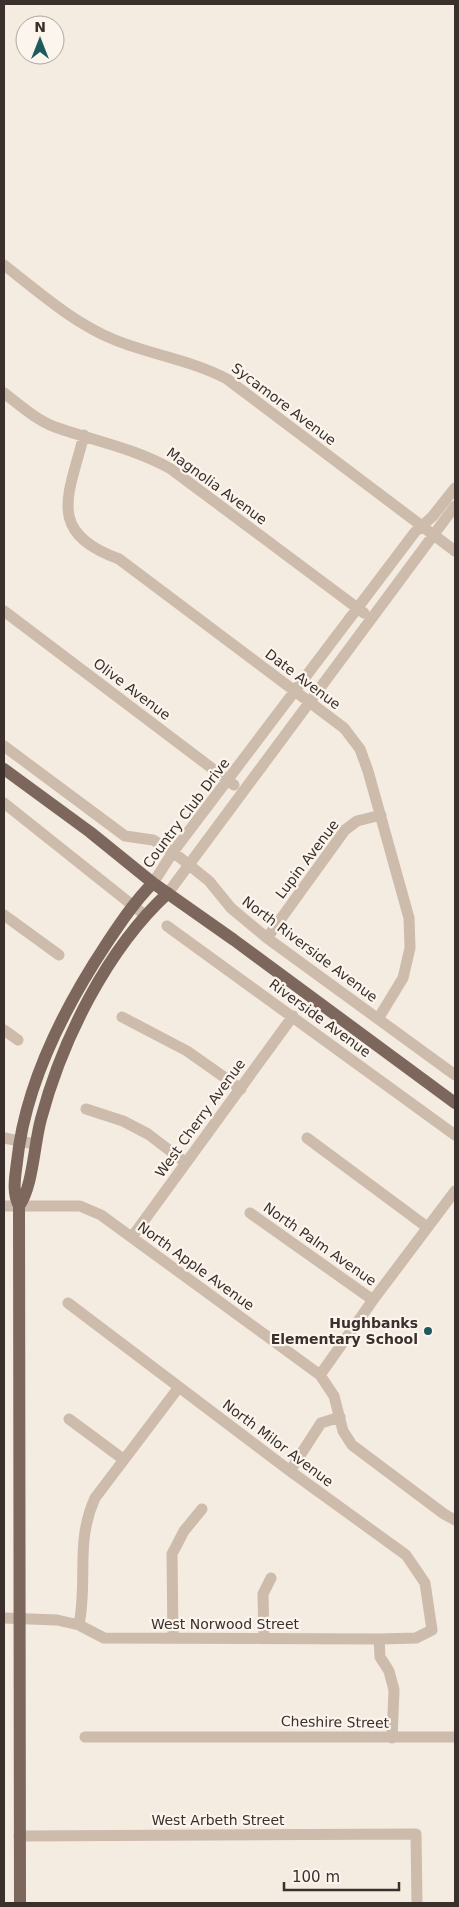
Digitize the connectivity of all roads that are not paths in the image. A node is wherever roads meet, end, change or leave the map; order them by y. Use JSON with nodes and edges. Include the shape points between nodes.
{"nodes":[{"id":1,"x":4,"y":265,"type":"edge"},
{"id":2,"x":5,"y":398,"type":"edge"},
{"id":3,"x":84,"y":435,"type":"junction"},
{"id":4,"x":455,"y":488,"type":"edge"},
{"id":5,"x":455,"y":506,"type":"edge"},
{"id":6,"x":422,"y":526,"type":"junction"},
{"id":7,"x":434,"y":535,"type":"junction"},
{"id":8,"x":455,"y":551,"type":"edge"},
{"id":9,"x":358,"y":608,"type":"junction"},
{"id":10,"x":4,"y":611,"type":"edge"},
{"id":11,"x":371,"y":618,"type":"junction"},
{"id":12,"x":294,"y":691,"type":"junction"},
{"id":13,"x":309,"y":702,"type":"junction"},
{"id":14,"x":4,"y":746,"type":"edge"},
{"id":15,"x":4,"y":768,"type":"edge"},
{"id":16,"x":229,"y":781,"type":"junction"},
{"id":17,"x":243,"y":791,"type":"junction"},
{"id":18,"x":4,"y":803,"type":"edge"},
{"id":19,"x":381,"y":815,"type":"junction"},
{"id":20,"x":173,"y":852,"type":"junction"},
{"id":21,"x":190,"y":865,"type":"junction"},
{"id":22,"x":153,"y":883,"type":"junction"},
{"id":23,"x":168,"y":893,"type":"junction"},
{"id":24,"x":133,"y":906,"type":"junction"},
{"id":25,"x":4,"y":914,"type":"edge"},
{"id":26,"x":143,"y":920,"type":"junction"},
{"id":27,"x":167,"y":926,"type":"dead end"},
{"id":28,"x":267,"y":938,"type":"junction"},
{"id":29,"x":59,"y":955,"type":"dead end"},
{"id":30,"x":292,"y":1016,"type":"junction"},
{"id":31,"x":122,"y":1017,"type":"dead end"},
{"id":32,"x":378,"y":1019,"type":"junction"},
{"id":33,"x":4,"y":1030,"type":"edge"},
{"id":34,"x":18,"y":1040,"type":"dead end"},
{"id":35,"x":455,"y":1075,"type":"edge"},
{"id":36,"x":241,"y":1089,"type":"junction"},
{"id":37,"x":455,"y":1103,"type":"edge"},
{"id":38,"x":86,"y":1109,"type":"dead end"},
{"id":39,"x":455,"y":1135,"type":"edge"},
{"id":40,"x":4,"y":1138,"type":"edge"},
{"id":41,"x":307,"y":1138,"type":"dead end"},
{"id":42,"x":19,"y":1142,"type":"junction"},
{"id":43,"x":35,"y":1144,"type":"junction"},
{"id":44,"x":186,"y":1162,"type":"junction"},
{"id":45,"x":455,"y":1191,"type":"edge"},
{"id":46,"x":4,"y":1206,"type":"edge"},
{"id":47,"x":19,"y":1206,"type":"junction"},
{"id":48,"x":250,"y":1213,"type":"dead end"},
{"id":49,"x":427,"y":1227,"type":"junction"},
{"id":50,"x":132,"y":1237,"type":"junction"},
{"id":51,"x":373,"y":1300,"type":"junction"},
{"id":52,"x":68,"y":1304,"type":"dead end"},
{"id":53,"x":320,"y":1375,"type":"junction"},
{"id":54,"x":179,"y":1387,"type":"junction"},
{"id":55,"x":340,"y":1417,"type":"junction"},
{"id":56,"x":69,"y":1419,"type":"dead end"},
{"id":57,"x":124,"y":1459,"type":"junction"},
{"id":58,"x":290,"y":1471,"type":"junction"},
{"id":59,"x":202,"y":1508,"type":"dead end"},
{"id":60,"x":455,"y":1520,"type":"edge"},
{"id":61,"x":271,"y":1578,"type":"dead end"},
{"id":62,"x":4,"y":1618,"type":"edge"},
{"id":63,"x":20,"y":1618,"type":"junction"},
{"id":64,"x":79,"y":1625,"type":"junction"},
{"id":65,"x":432,"y":1630,"type":"joint"},
{"id":66,"x":174,"y":1638,"type":"junction"},
{"id":67,"x":264,"y":1639,"type":"junction"},
{"id":68,"x":379,"y":1639,"type":"junction"},
{"id":69,"x":85,"y":1737,"type":"dead end"},
{"id":70,"x":455,"y":1737,"type":"edge"},
{"id":71,"x":392,"y":1738,"type":"junction"},
{"id":72,"x":19,"y":1836,"type":"junction"},
{"id":73,"x":20,"y":1903,"type":"edge"},
{"id":74,"x":417,"y":1903,"type":"edge"}],
"edges":[{"from":1,"to":6,"type":"street","name":"Sycamore Avenue","via":[[84,326],[116,341],[207,368],[227,379]]},
{"from":2,"to":3,"type":"street","name":"Magnolia Avenue","via":[[54,426]]},
{"from":3,"to":9,"type":"street","name":"Magnolia Avenue","via":[[147,455],[171,469]]},
{"from":3,"to":12,"type":"street","name":"Date Avenue","via":[[66,504],[70,525],[84,542],[119,559]]},
{"from":4,"to":6,"type":"street","name":"Country Club Drive"},
{"from":5,"to":7,"type":"street"},
{"from":6,"to":7,"type":"street","name":"Sycamore Avenue"},
{"from":6,"to":9,"type":"street","name":"Country Club Drive"},
{"from":7,"to":8,"type":"street","name":"Sycamore Avenue"},
{"from":7,"to":11,"type":"street"},
{"from":9,"to":11,"type":"street","name":"Magnolia Avenue"},
{"from":9,"to":12,"type":"street","name":"Country Club Drive"},
{"from":10,"to":16,"type":"street","name":"Olive Avenue"},
{"from":11,"to":13,"type":"street"},
{"from":12,"to":13,"type":"street","name":"Date Avenue"},
{"from":12,"to":16,"type":"street","name":"Country Club Drive"},
{"from":13,"to":17,"type":"street"},
{"from":13,"to":19,"type":"street","name":"Date Avenue","via":[[344,728],[360,749]]},
{"from":14,"to":20,"type":"street","name":"North Riverside Avenue","via":[[125,836],[153,840]]},
{"from":15,"to":22,"type":"main road"},
{"from":16,"to":17,"type":"street","name":"Olive Avenue"},
{"from":16,"to":20,"type":"street","name":"Country Club Drive"},
{"from":17,"to":21,"type":"street"},
{"from":18,"to":24,"type":"street"},
{"from":19,"to":28,"type":"street","name":"Lupin Avenue","via":[[357,821],[345,830]]},
{"from":19,"to":32,"type":"street","name":"Date Avenue","via":[[409,918],[410,948],[403,978]]},
{"from":20,"to":21,"type":"street","name":"North Riverside Avenue"},
{"from":20,"to":22,"type":"street","name":"Country Club Drive"},
{"from":21,"to":23,"type":"street"},
{"from":21,"to":28,"type":"street","name":"North Riverside Avenue","via":[[209,881],[231,908]]},
{"from":22,"to":23,"type":"main road"},
{"from":22,"to":24,"type":"main road","name":"Country Club Drive"},
{"from":23,"to":26,"type":"main road"},
{"from":23,"to":37,"type":"main road"},
{"from":24,"to":26,"type":"street"},
{"from":24,"to":42,"type":"main road","name":"Country Club Drive","via":[[83,981],[53,1038],[28,1106]]},
{"from":25,"to":29,"type":"street"},
{"from":26,"to":43,"type":"main road","via":[[113,960],[74,1029],[46,1098]]},
{"from":27,"to":30,"type":"street","name":"Riverside Avenue"},
{"from":28,"to":32,"type":"street","name":"North Riverside Avenue"},
{"from":30,"to":36,"type":"street","name":"West Cherry Avenue"},
{"from":30,"to":39,"type":"street","name":"Riverside Avenue"},
{"from":31,"to":36,"type":"street","via":[[187,1051]]},
{"from":32,"to":35,"type":"street","name":"North Riverside Avenue"},
{"from":33,"to":34,"type":"street"},
{"from":36,"to":44,"type":"street","name":"West Cherry Avenue"},
{"from":38,"to":44,"type":"street","via":[[124,1121]]},
{"from":40,"to":42,"type":"street"},
{"from":41,"to":49,"type":"street"},
{"from":42,"to":43,"type":"street"},
{"from":42,"to":47,"type":"main road","name":"Country Club Drive","via":[[14,1195]]},
{"from":43,"to":47,"type":"main road","via":[[27,1195]]},
{"from":44,"to":50,"type":"street","name":"West Cherry Avenue"},
{"from":45,"to":49,"type":"street"},
{"from":46,"to":47,"type":"street","name":"North Apple Avenue"},
{"from":47,"to":50,"type":"street","name":"North Apple Avenue","via":[[80,1206],[101,1215]]},
{"from":47,"to":63,"type":"main road"},
{"from":48,"to":51,"type":"street","name":"North Palm Avenue"},
{"from":49,"to":51,"type":"street"},
{"from":50,"to":53,"type":"street","name":"North Apple Avenue"},
{"from":51,"to":53,"type":"street"},
{"from":52,"to":54,"type":"street","name":"North Milor Avenue"},
{"from":53,"to":55,"type":"street","name":"North Apple Avenue","via":[[334,1396]]},
{"from":54,"to":57,"type":"street"},
{"from":54,"to":58,"type":"street","name":"North Milor Avenue"},
{"from":55,"to":58,"type":"street","via":[[321,1424]]},
{"from":55,"to":60,"type":"street","name":"North Apple Avenue","via":[[343,1431],[352,1445]]},
{"from":56,"to":57,"type":"street"},
{"from":57,"to":64,"type":"street","via":[[95,1498],[86,1518],[82,1544],[84,1601]]},
{"from":58,"to":65,"type":"street","name":"North Milor Avenue","via":[[406,1555],[425,1582]]},
{"from":59,"to":66,"type":"street","via":[[184,1531],[172,1554]]},
{"from":61,"to":67,"type":"street","via":[[264,1594]]},
{"from":62,"to":63,"type":"street","name":"West Norwood Street"},
{"from":63,"to":64,"type":"street","name":"West Norwood Street"},
{"from":63,"to":72,"type":"main road"},
{"from":64,"to":66,"type":"street","name":"West Norwood Street","via":[[104,1638]]},
{"from":65,"to":68,"type":"street","name":"West Norwood Street","via":[[416,1638]]},
{"from":66,"to":67,"type":"street","name":"West Norwood Street"},
{"from":67,"to":68,"type":"street","name":"West Norwood Street"},
{"from":68,"to":71,"type":"street","via":[[380,1657],[389,1671],[394,1690]]},
{"from":69,"to":71,"type":"street","name":"Cheshire Street"},
{"from":70,"to":71,"type":"street","name":"Cheshire Street"},
{"from":72,"to":73,"type":"main road"},
{"from":72,"to":74,"type":"street","name":"West Arbeth Street","via":[[416,1834]]}]}
